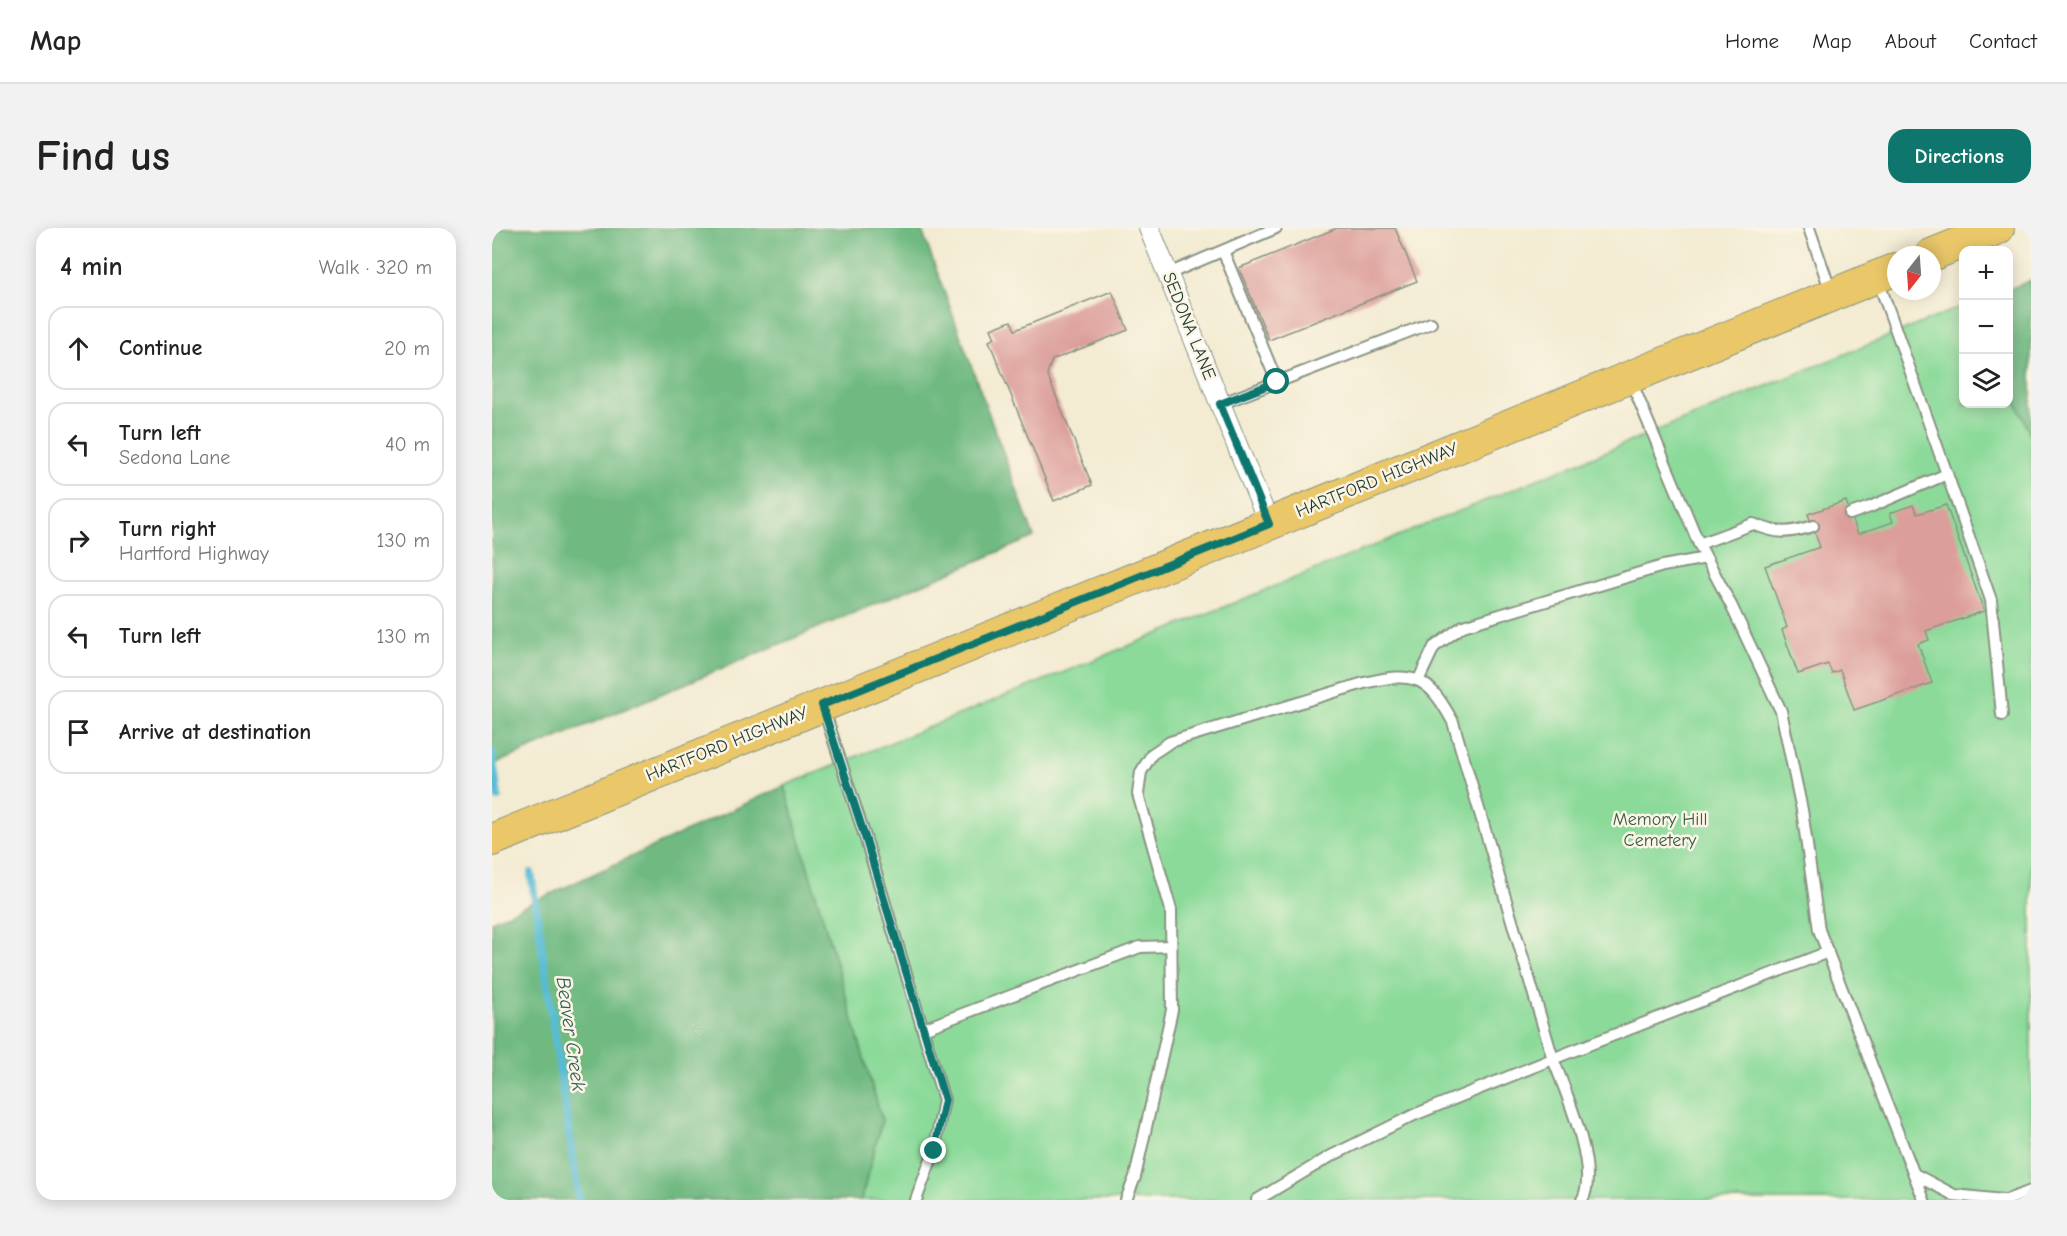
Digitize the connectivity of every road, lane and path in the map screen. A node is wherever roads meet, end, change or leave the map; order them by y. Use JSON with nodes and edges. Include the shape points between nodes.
{"nodes":[{"id":1,"x":1149,"y":228,"type":"edge"},
{"id":2,"x":1276,"y":228,"type":"edge"},
{"id":3,"x":1809,"y":228,"type":"edge"},
{"id":4,"x":1998,"y":228,"type":"edge"},
{"id":5,"x":1223,"y":251,"type":"junction"},
{"id":6,"x":1941,"y":251,"type":"edge"},
{"id":7,"x":1886,"y":273,"type":"edge"},
{"id":8,"x":1168,"y":274,"type":"junction"},
{"id":9,"x":1832,"y":295,"type":"junction"},
{"id":10,"x":1431,"y":323,"type":"dead end"},
{"id":11,"x":1629,"y":378,"type":"junction"},
{"id":12,"x":1277,"y":382,"type":"junction"},
{"id":13,"x":1220,"y":404,"type":"junction"},
{"id":14,"x":1947,"y":474,"type":"junction"},
{"id":15,"x":1851,"y":514,"type":"dead end"},
{"id":16,"x":1269,"y":524,"type":"junction"},
{"id":17,"x":1813,"y":526,"type":"dead end"},
{"id":18,"x":1699,"y":544,"type":"junction"},
{"id":19,"x":1706,"y":558,"type":"junction"},
{"id":20,"x":1419,"y":679,"type":"junction"},
{"id":21,"x":822,"y":705,"type":"junction"},
{"id":22,"x":2002,"y":716,"type":"dead end"},
{"id":23,"x":492,"y":840,"type":"edge"},
{"id":24,"x":1171,"y":946,"type":"junction"},
{"id":25,"x":1828,"y":951,"type":"junction"},
{"id":26,"x":923,"y":1029,"type":"junction"},
{"id":27,"x":1553,"y":1059,"type":"junction"},
{"id":28,"x":1914,"y":1174,"type":"junction"},
{"id":29,"x":2031,"y":1191,"type":"edge"},
{"id":30,"x":916,"y":1200,"type":"edge"},
{"id":31,"x":1126,"y":1200,"type":"edge"},
{"id":32,"x":1257,"y":1200,"type":"edge"},
{"id":33,"x":1582,"y":1200,"type":"edge"},
{"id":34,"x":1924,"y":1200,"type":"edge"},
{"id":35,"x":2005,"y":1200,"type":"edge"}],
"edges":[{"from":1,"to":8,"type":"street","name":"SEDONA LANE"},
{"from":2,"to":5,"type":"lane"},
{"from":3,"to":9,"type":"lane"},
{"from":4,"to":6,"type":"main road"},
{"from":5,"to":8,"type":"lane"},
{"from":5,"to":12,"type":"lane"},
{"from":7,"to":9,"type":"main road","name":"HARTFORD HIGHWAY"},
{"from":7,"to":14,"type":"lane"},
{"from":8,"to":13,"type":"street","name":"SEDONA LANE"},
{"from":9,"to":11,"type":"main road","name":"HARTFORD HIGHWAY"},
{"from":10,"to":12,"type":"lane"},
{"from":11,"to":16,"type":"main road","name":"HARTFORD HIGHWAY"},
{"from":11,"to":18,"type":"lane"},
{"from":12,"to":13,"type":"lane"},
{"from":13,"to":16,"type":"street","name":"SEDONA LANE"},
{"from":14,"to":15,"type":"lane"},
{"from":14,"to":22,"type":"lane","via":[[1991,600]]},
{"from":16,"to":21,"type":"main road","name":"HARTFORD HIGHWAY"},
{"from":17,"to":18,"type":"lane","via":[[1793,532],[1772,531],[1753,524]]},
{"from":18,"to":19,"type":"lane"},
{"from":19,"to":20,"type":"lane","via":[[1664,566],[1463,626],[1434,647]]},
{"from":19,"to":25,"type":"lane","via":[[1781,711],[1803,810],[1819,930]]},
{"from":20,"to":24,"type":"lane","via":[[1391,677],[1364,683],[1170,742],[1152,754],[1141,772],[1138,794],[1171,910]]},
{"from":20,"to":27,"type":"lane","via":[[1440,698],[1453,722]]},
{"from":21,"to":23,"type":"main road","name":"HARTFORD HIGHWAY"},
{"from":21,"to":26,"type":"lane"},
{"from":24,"to":26,"type":"lane","via":[[1140,947]]},
{"from":24,"to":31,"type":"lane","via":[[1172,1010],[1135,1177]]},
{"from":25,"to":27,"type":"lane"},
{"from":25,"to":28,"type":"lane"},
{"from":26,"to":30,"type":"lane","via":[[945,1100],[934,1151]]},
{"from":27,"to":32,"type":"lane","via":[[1414,1115],[1331,1156]]},
{"from":27,"to":33,"type":"lane","via":[[1585,1152],[1588,1174]]},
{"from":28,"to":34,"type":"lane"},
{"from":28,"to":35,"type":"lane","via":[[1954,1195]]},
{"from":29,"to":35,"type":"lane"}]}
